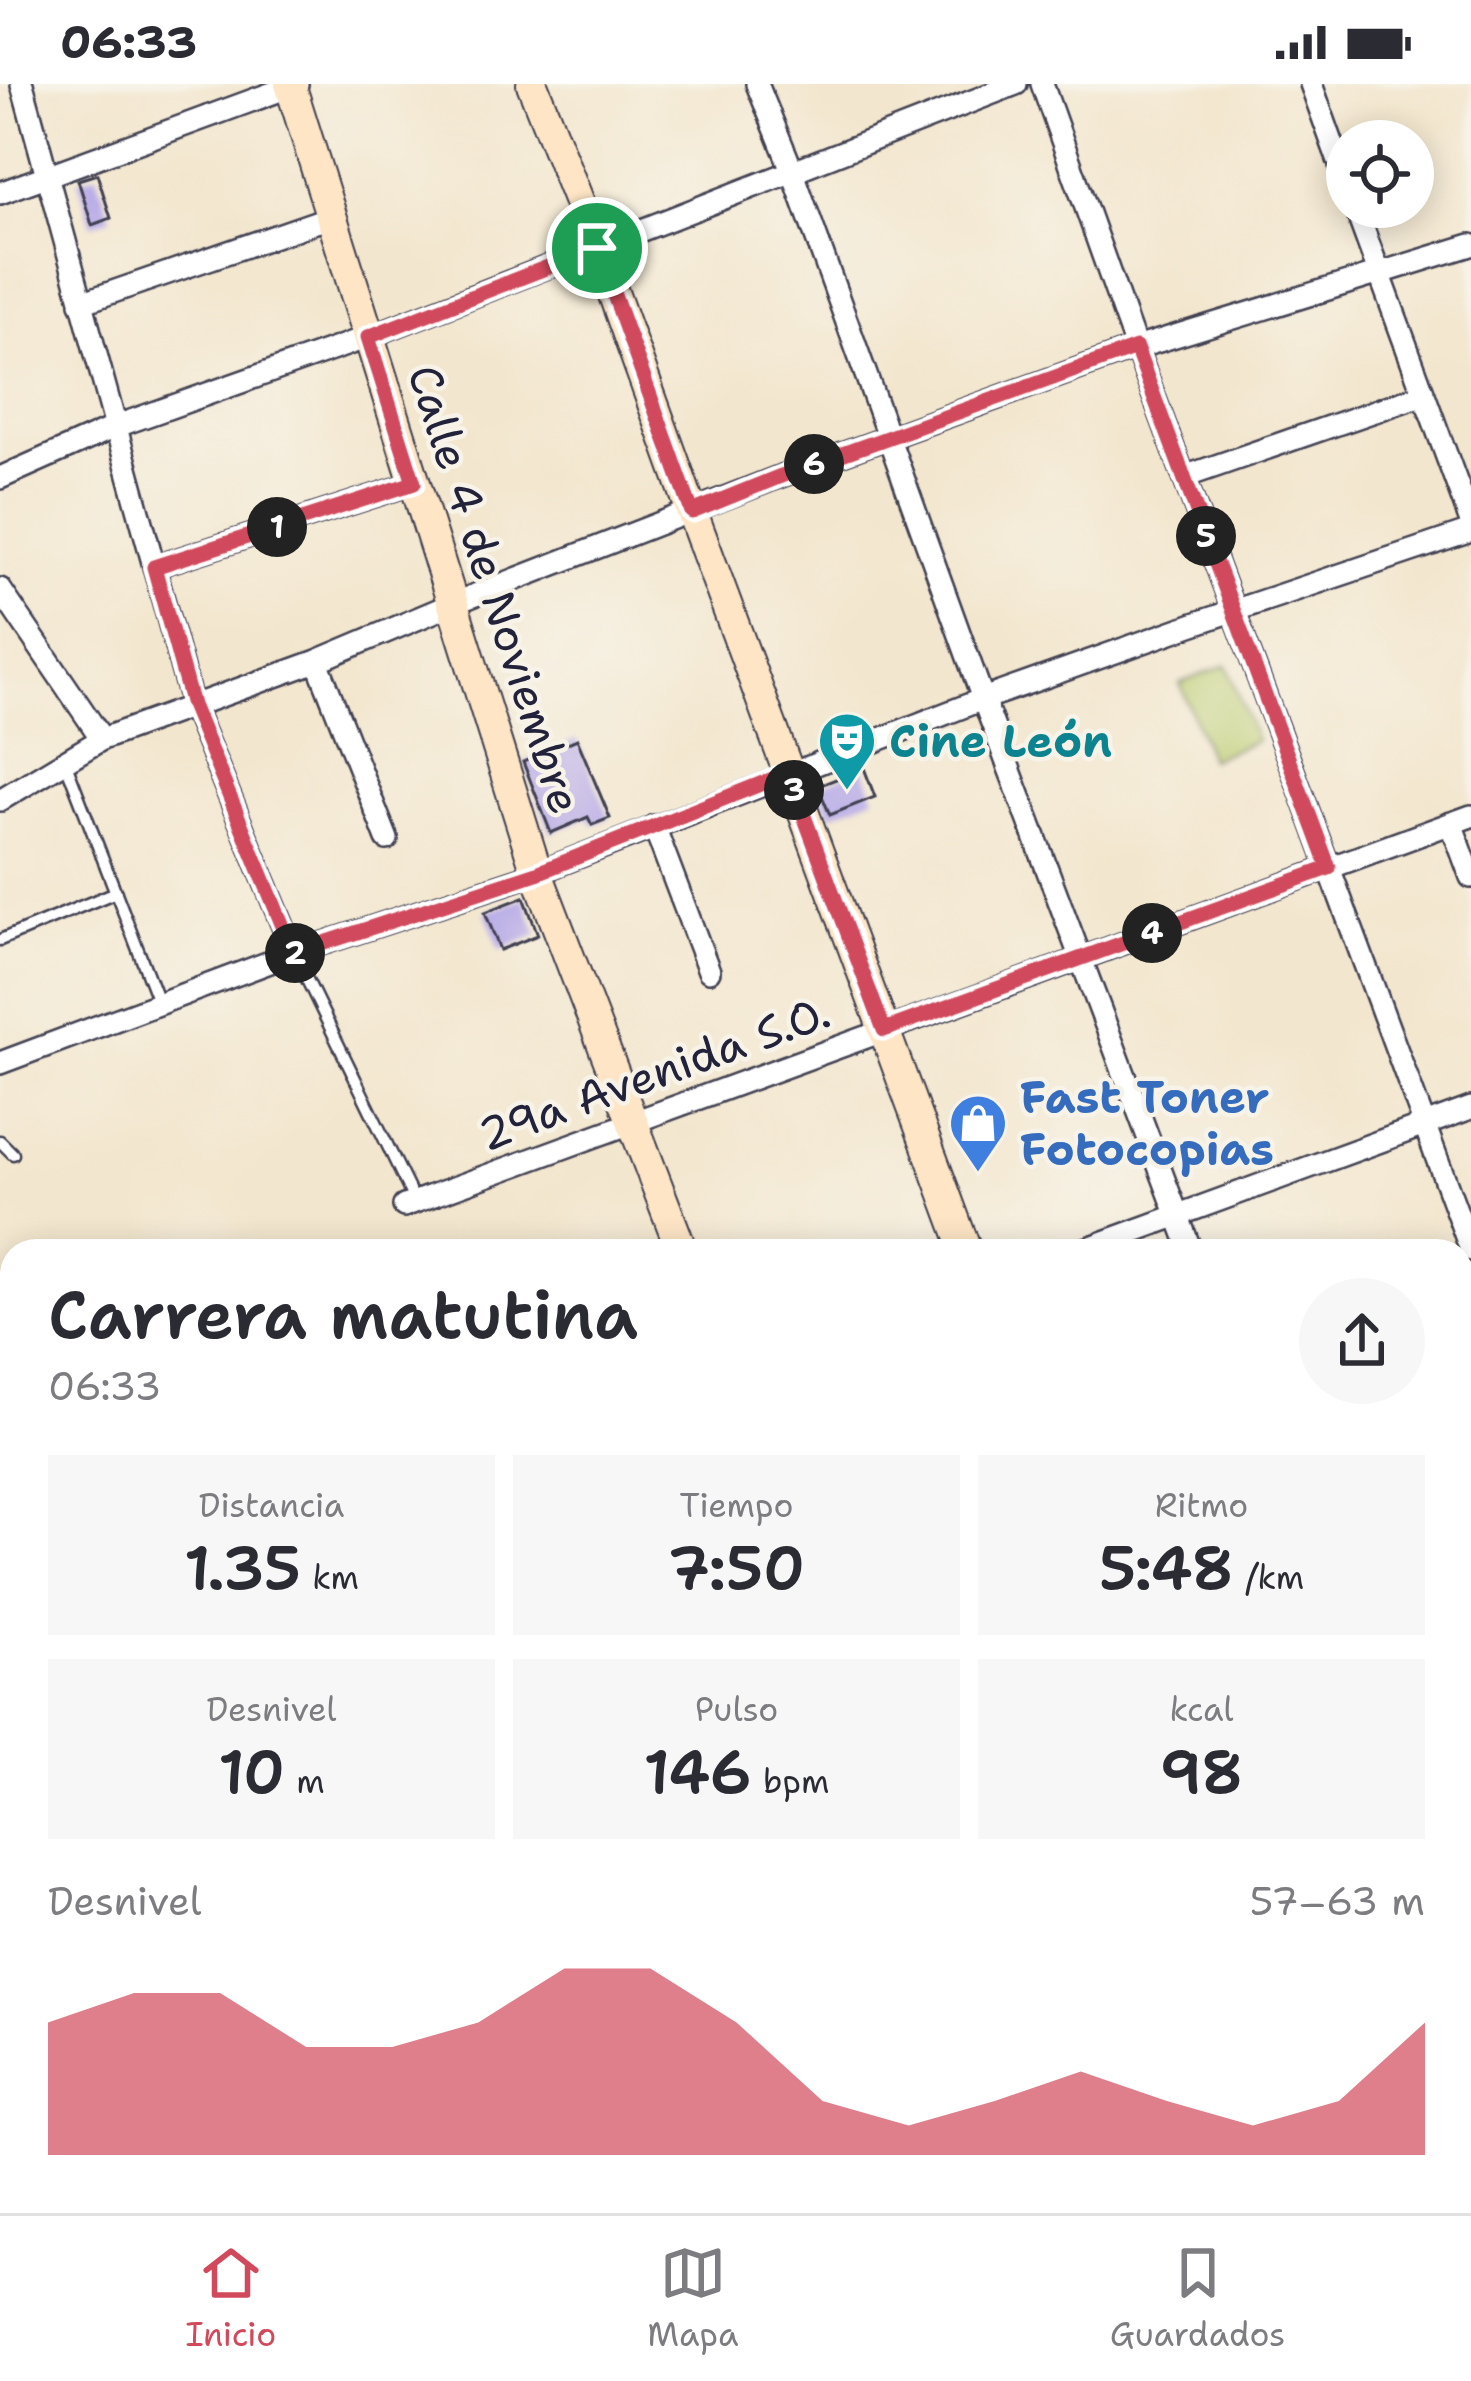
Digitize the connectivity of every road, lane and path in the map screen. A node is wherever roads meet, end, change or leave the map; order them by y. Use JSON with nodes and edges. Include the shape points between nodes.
{"nodes":[{"id":1,"x":22,"y":84,"type":"edge"},
{"id":2,"x":532,"y":84,"type":"edge"},
{"id":3,"x":757,"y":84,"type":"edge"},
{"id":4,"x":1016,"y":84,"type":"edge"},
{"id":5,"x":1042,"y":84,"type":"edge"},
{"id":6,"x":1310,"y":84,"type":"edge"},
{"id":7,"x":292,"y":85,"type":"edge"},
{"id":8,"x":1326,"y":127,"type":"edge"},
{"id":9,"x":792,"y":170,"type":"junction"},
{"id":10,"x":47,"y":176,"type":"junction"},
{"id":11,"x":0,"y":194,"type":"edge"},
{"id":12,"x":330,"y":217,"type":"junction"},
{"id":13,"x":1363,"y":228,"type":"edge"},
{"id":14,"x":1471,"y":244,"type":"edge"},
{"id":15,"x":597,"y":248,"type":"junction"},
{"id":16,"x":1380,"y":273,"type":"junction"},
{"id":17,"x":81,"y":303,"type":"junction"},
{"id":18,"x":368,"y":337,"type":"junction"},
{"id":19,"x":1136,"y":348,"type":"junction"},
{"id":20,"x":1424,"y":394,"type":"junction"},
{"id":21,"x":117,"y":426,"type":"junction"},
{"id":22,"x":889,"y":437,"type":"junction"},
{"id":23,"x":1184,"y":477,"type":"junction"},
{"id":24,"x":0,"y":478,"type":"edge"},
{"id":25,"x":414,"y":483,"type":"junction"},
{"id":26,"x":692,"y":512,"type":"junction"},
{"id":27,"x":1471,"y":522,"type":"edge"},
{"id":28,"x":1471,"y":531,"type":"edge"},
{"id":29,"x":154,"y":567,"type":"junction"},
{"id":30,"x":0,"y":589,"type":"edge"},
{"id":31,"x":452,"y":604,"type":"junction"},
{"id":32,"x":1234,"y":611,"type":"junction"},
{"id":33,"x":317,"y":661,"type":"junction"},
{"id":34,"x":983,"y":699,"type":"junction"},
{"id":35,"x":192,"y":705,"type":"junction"},
{"id":36,"x":101,"y":739,"type":"junction"},
{"id":37,"x":65,"y":761,"type":"junction"},
{"id":38,"x":788,"y":773,"type":"junction"},
{"id":39,"x":0,"y":800,"type":"edge"},
{"id":40,"x":1461,"y":820,"type":"edge"},
{"id":41,"x":654,"y":826,"type":"junction"},
{"id":42,"x":387,"y":839,"type":"dead end"},
{"id":43,"x":1329,"y":868,"type":"junction"},
{"id":44,"x":537,"y":873,"type":"junction"},
{"id":45,"x":1471,"y":877,"type":"edge"},
{"id":46,"x":116,"y":892,"type":"junction"},
{"id":47,"x":0,"y":940,"type":"edge"},
{"id":48,"x":294,"y":953,"type":"junction"},
{"id":49,"x":1081,"y":959,"type":"junction"},
{"id":50,"x":709,"y":971,"type":"dead end"},
{"id":51,"x":159,"y":1004,"type":"junction"},
{"id":52,"x":884,"y":1030,"type":"junction"},
{"id":53,"x":0,"y":1063,"type":"edge"},
{"id":54,"x":1471,"y":1108,"type":"edge"},
{"id":55,"x":633,"y":1123,"type":"junction"},
{"id":56,"x":1425,"y":1125,"type":"junction"},
{"id":57,"x":0,"y":1141,"type":"edge"},
{"id":58,"x":13,"y":1154,"type":"dead end"},
{"id":59,"x":410,"y":1204,"type":"joint"},
{"id":60,"x":1177,"y":1215,"type":"junction"},
{"id":61,"x":677,"y":1239,"type":"edge"},
{"id":62,"x":962,"y":1239,"type":"edge"},
{"id":63,"x":1112,"y":1239,"type":"edge"},
{"id":64,"x":1186,"y":1239,"type":"edge"},
{"id":65,"x":1467,"y":1239,"type":"edge"}],
"edges":[{"from":1,"to":10,"type":"street"},
{"from":2,"to":15,"type":"street"},
{"from":3,"to":9,"type":"street"},
{"from":4,"to":9,"type":"street"},
{"from":5,"to":19,"type":"street"},
{"from":6,"to":8,"type":"street"},
{"from":7,"to":10,"type":"street"},
{"from":7,"to":12,"type":"street","name":"Calle 4 de Noviembre"},
{"from":9,"to":15,"type":"street"},
{"from":9,"to":22,"type":"street"},
{"from":10,"to":11,"type":"street"},
{"from":10,"to":17,"type":"street"},
{"from":12,"to":17,"type":"street"},
{"from":12,"to":18,"type":"street","name":"Calle 4 de Noviembre"},
{"from":13,"to":16,"type":"street"},
{"from":14,"to":16,"type":"street"},
{"from":15,"to":18,"type":"street"},
{"from":15,"to":26,"type":"street"},
{"from":16,"to":19,"type":"street"},
{"from":16,"to":20,"type":"street"},
{"from":17,"to":21,"type":"street"},
{"from":18,"to":21,"type":"street"},
{"from":18,"to":25,"type":"street","name":"Calle 4 de Noviembre"},
{"from":19,"to":22,"type":"street"},
{"from":19,"to":23,"type":"street"},
{"from":20,"to":23,"type":"street"},
{"from":20,"to":27,"type":"street"},
{"from":21,"to":24,"type":"street"},
{"from":21,"to":29,"type":"street"},
{"from":22,"to":26,"type":"street"},
{"from":22,"to":34,"type":"street"},
{"from":23,"to":32,"type":"street"},
{"from":25,"to":29,"type":"street"},
{"from":25,"to":31,"type":"street","name":"Calle 4 de Noviembre"},
{"from":26,"to":31,"type":"street"},
{"from":26,"to":38,"type":"street"},
{"from":28,"to":32,"type":"street"},
{"from":29,"to":35,"type":"street"},
{"from":30,"to":36,"type":"street"},
{"from":31,"to":33,"type":"street"},
{"from":31,"to":44,"type":"street","name":"Calle 4 de Noviembre"},
{"from":32,"to":34,"type":"street"},
{"from":32,"to":43,"type":"street"},
{"from":33,"to":35,"type":"street"},
{"from":33,"to":42,"type":"street"},
{"from":34,"to":38,"type":"street"},
{"from":34,"to":49,"type":"street"},
{"from":35,"to":36,"type":"street"},
{"from":35,"to":48,"type":"street"},
{"from":36,"to":37,"type":"street"},
{"from":37,"to":39,"type":"street"},
{"from":37,"to":46,"type":"lane"},
{"from":38,"to":41,"type":"street"},
{"from":38,"to":52,"type":"street"},
{"from":40,"to":43,"type":"street","name":"29a Avenida S.O."},
{"from":40,"to":45,"type":"street"},
{"from":41,"to":44,"type":"street"},
{"from":41,"to":50,"type":"street"},
{"from":43,"to":49,"type":"street","name":"29a Avenida S.O."},
{"from":43,"to":56,"type":"street"},
{"from":44,"to":48,"type":"street"},
{"from":44,"to":55,"type":"street","name":"Calle 4 de Noviembre"},
{"from":46,"to":47,"type":"lane"},
{"from":46,"to":51,"type":"lane"},
{"from":48,"to":51,"type":"street"},
{"from":48,"to":59,"type":"lane"},
{"from":49,"to":52,"type":"street","name":"29a Avenida S.O."},
{"from":49,"to":60,"type":"street"},
{"from":51,"to":53,"type":"street"},
{"from":52,"to":55,"type":"street","name":"29a Avenida S.O."},
{"from":52,"to":62,"type":"street"},
{"from":54,"to":56,"type":"street"},
{"from":55,"to":59,"type":"street","name":"29a Avenida S.O."},
{"from":55,"to":61,"type":"street","name":"Calle 4 de Noviembre"},
{"from":56,"to":60,"type":"street"},
{"from":56,"to":65,"type":"street"},
{"from":57,"to":58,"type":"lane"},
{"from":60,"to":63,"type":"street"},
{"from":60,"to":64,"type":"street"}]}
